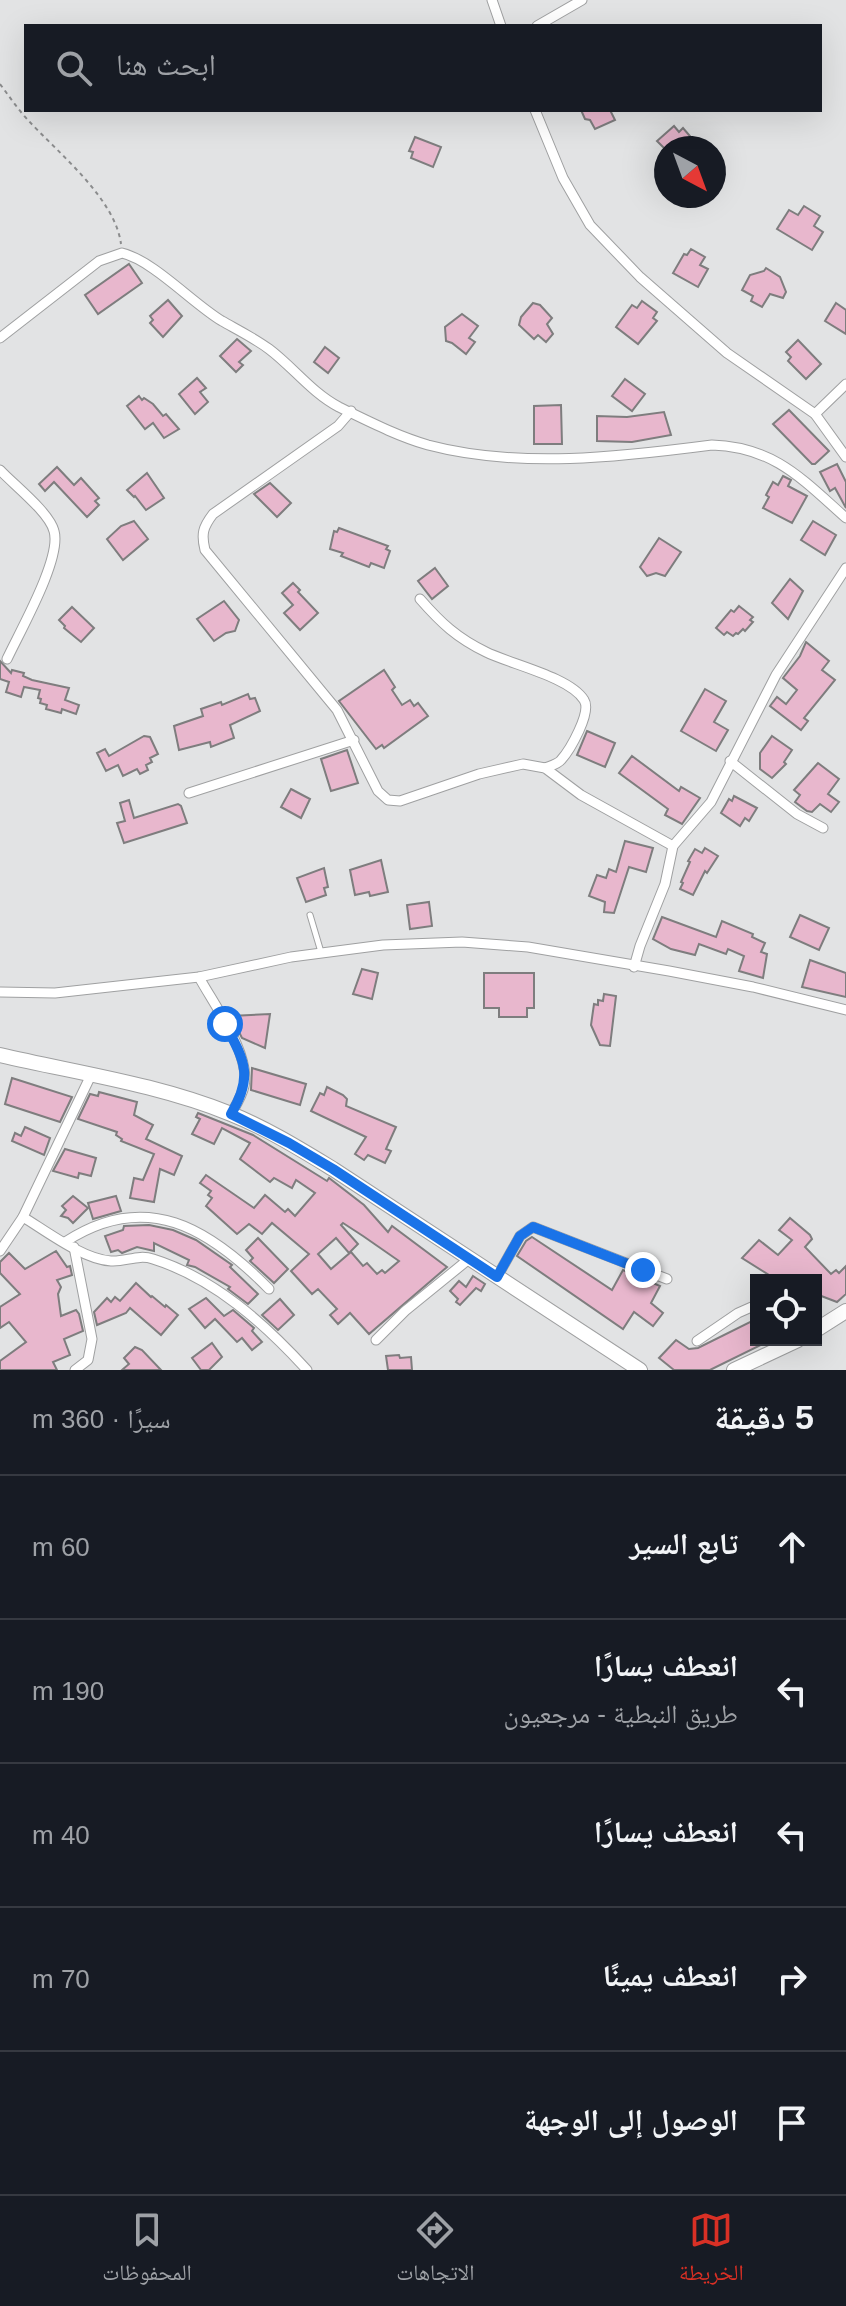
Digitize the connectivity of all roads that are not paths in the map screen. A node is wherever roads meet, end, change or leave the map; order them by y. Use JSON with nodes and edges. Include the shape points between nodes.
{"nodes":[{"id":1,"x":492,"y":0,"type":"edge"},
{"id":2,"x":582,"y":0,"type":"edge"},
{"id":3,"x":500,"y":24,"type":"edge"},
{"id":4,"x":540,"y":24,"type":"edge"},
{"id":5,"x":536,"y":112,"type":"edge"},
{"id":6,"x":0,"y":338,"type":"edge"},
{"id":7,"x":846,"y":384,"type":"edge"},
{"id":8,"x":351,"y":411,"type":"junction"},
{"id":9,"x":815,"y":414,"type":"junction"},
{"id":10,"x":846,"y":457,"type":"edge"},
{"id":11,"x":0,"y":470,"type":"edge"},
{"id":12,"x":846,"y":518,"type":"edge"},
{"id":13,"x":846,"y":568,"type":"edge"},
{"id":14,"x":420,"y":599,"type":"dead end"},
{"id":15,"x":7,"y":659,"type":"dead end"},
{"id":16,"x":354,"y":740,"type":"junction"},
{"id":17,"x":730,"y":761,"type":"junction"},
{"id":18,"x":545,"y":768,"type":"junction"},
{"id":19,"x":189,"y":793,"type":"dead end"},
{"id":20,"x":823,"y":828,"type":"dead end"},
{"id":21,"x":673,"y":846,"type":"junction"},
{"id":22,"x":310,"y":915,"type":"dead end"},
{"id":23,"x":321,"y":953,"type":"junction"},
{"id":24,"x":634,"y":967,"type":"junction"},
{"id":25,"x":199,"y":977,"type":"junction"},
{"id":26,"x":0,"y":992,"type":"edge"},
{"id":27,"x":846,"y":1010,"type":"edge"},
{"id":28,"x":0,"y":1055,"type":"edge"},
{"id":29,"x":92,"y":1073,"type":"junction"},
{"id":30,"x":231,"y":1114,"type":"junction"},
{"id":31,"x":23,"y":1217,"type":"junction"},
{"id":32,"x":69,"y":1245,"type":"junction"},
{"id":33,"x":0,"y":1251,"type":"edge"},
{"id":34,"x":469,"y":1259,"type":"junction"},
{"id":35,"x":497,"y":1277,"type":"junction"},
{"id":36,"x":667,"y":1279,"type":"dead end"},
{"id":37,"x":269,"y":1289,"type":"dead end"},
{"id":38,"x":750,"y":1308,"type":"edge"},
{"id":39,"x":846,"y":1311,"type":"edge"},
{"id":40,"x":822,"y":1326,"type":"edge"},
{"id":41,"x":376,"y":1340,"type":"dead end"},
{"id":42,"x":697,"y":1341,"type":"dead end"},
{"id":43,"x":785,"y":1346,"type":"edge"},
{"id":44,"x":75,"y":1370,"type":"edge"},
{"id":45,"x":307,"y":1370,"type":"edge"},
{"id":46,"x":640,"y":1370,"type":"edge"},
{"id":47,"x":734,"y":1370,"type":"edge"}],
"edges":[{"from":1,"to":3,"type":"street"},
{"from":2,"to":4,"type":"street"},
{"from":5,"to":9,"type":"street","via":[[563,178],[590,225],[613,251],[727,353]]},
{"from":6,"to":8,"type":"street","via":[[99,261],[122,253]]},
{"from":7,"to":9,"type":"street"},
{"from":8,"to":12,"type":"street","via":[[384,429],[465,453],[558,458],[737,446],[775,459]]},
{"from":8,"to":16,"type":"street","via":[[338,426],[213,514],[202,537],[205,550],[330,702]]},
{"from":9,"to":10,"type":"street"},
{"from":11,"to":15,"type":"street","via":[[47,519],[56,546]]},
{"from":13,"to":17,"type":"street","via":[[781,666]]},
{"from":14,"to":18,"type":"street","via":[[447,629],[487,653],[543,673],[587,703],[580,730],[560,762]]},
{"from":16,"to":18,"type":"street","via":[[378,791],[388,800],[400,801],[523,764]]},
{"from":16,"to":19,"type":"street"},
{"from":17,"to":20,"type":"street"},
{"from":17,"to":21,"type":"street","via":[[711,802]]},
{"from":18,"to":21,"type":"street","via":[[581,795]]},
{"from":21,"to":24,"type":"street","via":[[665,884]]},
{"from":22,"to":23,"type":"lane"},
{"from":23,"to":24,"type":"street","via":[[462,942],[528,947]]},
{"from":23,"to":25,"type":"street"},
{"from":24,"to":27,"type":"street","via":[[753,987]]},
{"from":25,"to":26,"type":"street","via":[[55,993]]},
{"from":25,"to":30,"type":"street","via":[[246,1069],[245,1085]]},
{"from":28,"to":29,"type":"main road"},
{"from":29,"to":30,"type":"main road"},
{"from":29,"to":31,"type":"street"},
{"from":30,"to":34,"type":"main road","via":[[333,1169]]},
{"from":31,"to":32,"type":"street"},
{"from":31,"to":33,"type":"street"},
{"from":32,"to":37,"type":"street","via":[[80,1232],[112,1221],[160,1218],[212,1239]]},
{"from":32,"to":44,"type":"street","via":[[92,1339],[88,1360]]},
{"from":32,"to":45,"type":"street","via":[[107,1261],[155,1259],[193,1276],[267,1329]]},
{"from":34,"to":35,"type":"main road"},
{"from":34,"to":41,"type":"street"},
{"from":35,"to":36,"type":"street","via":[[520,1236],[533,1227]]},
{"from":35,"to":46,"type":"main road"},
{"from":38,"to":42,"type":"street"},
{"from":39,"to":40,"type":"main road"},
{"from":43,"to":47,"type":"main road"}]}
